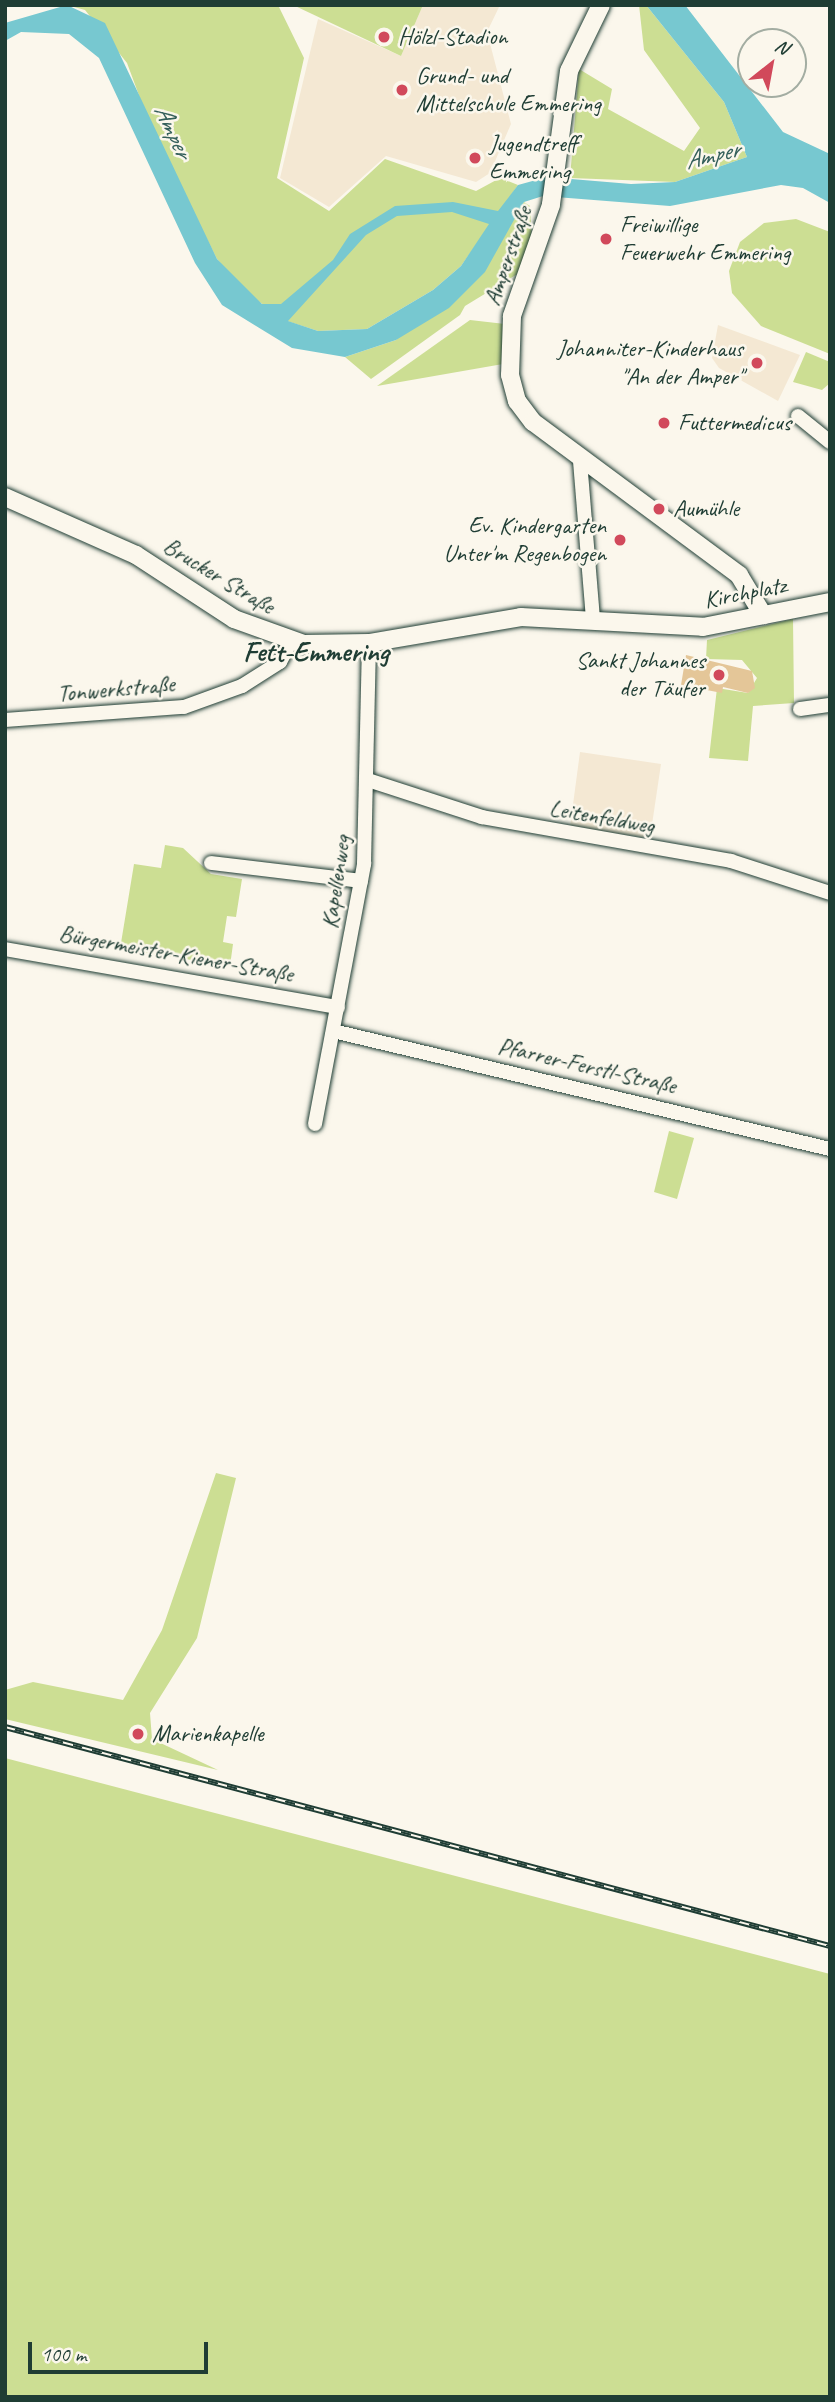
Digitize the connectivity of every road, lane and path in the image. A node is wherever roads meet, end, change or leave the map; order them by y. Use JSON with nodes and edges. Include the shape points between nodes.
{"nodes":[{"id":1,"x":601,"y":5,"type":"edge"},
{"id":2,"x":798,"y":416,"type":"dead end"},
{"id":3,"x":830,"y":442,"type":"edge"},
{"id":4,"x":580,"y":461,"type":"junction"},
{"id":5,"x":5,"y":497,"type":"edge"},
{"id":6,"x":830,"y":602,"type":"edge"},
{"id":7,"x":763,"y":615,"type":"junction"},
{"id":8,"x":593,"y":619,"type":"junction"},
{"id":9,"x":668,"y":627,"type":"joint"},
{"id":10,"x":291,"y":641,"type":"junction"},
{"id":11,"x":369,"y":643,"type":"junction"},
{"id":12,"x":830,"y":705,"type":"edge"},
{"id":13,"x":800,"y":709,"type":"dead end"},
{"id":14,"x":5,"y":720,"type":"edge"},
{"id":15,"x":368,"y":780,"type":"junction"},
{"id":16,"x":211,"y":863,"type":"dead end"},
{"id":17,"x":361,"y":881,"type":"junction"},
{"id":18,"x":830,"y":893,"type":"edge"},
{"id":19,"x":5,"y":950,"type":"edge"},
{"id":20,"x":338,"y":1007,"type":"junction"},
{"id":21,"x":333,"y":1031,"type":"junction"},
{"id":22,"x":316,"y":1124,"type":"dead end"},
{"id":23,"x":830,"y":1149,"type":"edge"}],
"edges":[{"from":1,"to":4,"type":"street","name":"Amperstraße","via":[[569,71],[551,205],[512,316],[510,375],[517,401],[533,422]]},
{"from":2,"to":3,"type":"street"},
{"from":4,"to":7,"type":"street","name":"Amperstraße","via":[[739,575]]},
{"from":4,"to":8,"type":"street"},
{"from":5,"to":10,"type":"street","name":"Brucker Straße","via":[[136,555],[234,619]]},
{"from":6,"to":7,"type":"street","name":"Kirchplatz"},
{"from":7,"to":9,"type":"street","name":"Kirchplatz"},
{"from":8,"to":9,"type":"street","name":"Brucker Straße"},
{"from":8,"to":11,"type":"street","name":"Brucker Straße","via":[[512,618]]},
{"from":10,"to":11,"type":"street","name":"Brucker Straße"},
{"from":10,"to":14,"type":"street","name":"Tonwerkstraße","via":[[280,662],[242,686],[184,707]]},
{"from":11,"to":15,"type":"street","name":"Kapellenweg"},
{"from":12,"to":13,"type":"street"},
{"from":15,"to":17,"type":"street","name":"Kapellenweg"},
{"from":15,"to":18,"type":"street","name":"Leitenfeldweg","via":[[482,817],[731,861]]},
{"from":16,"to":17,"type":"street"},
{"from":17,"to":20,"type":"street","name":"Kapellenweg"},
{"from":19,"to":20,"type":"street","name":"Bürgermeister-Kiener-Straße"},
{"from":20,"to":21,"type":"street","name":"Kapellenweg"},
{"from":21,"to":22,"type":"street","name":"Kapellenweg"},
{"from":21,"to":23,"type":"street","name":"Pfarrer-Ferstl-Straße"}]}
